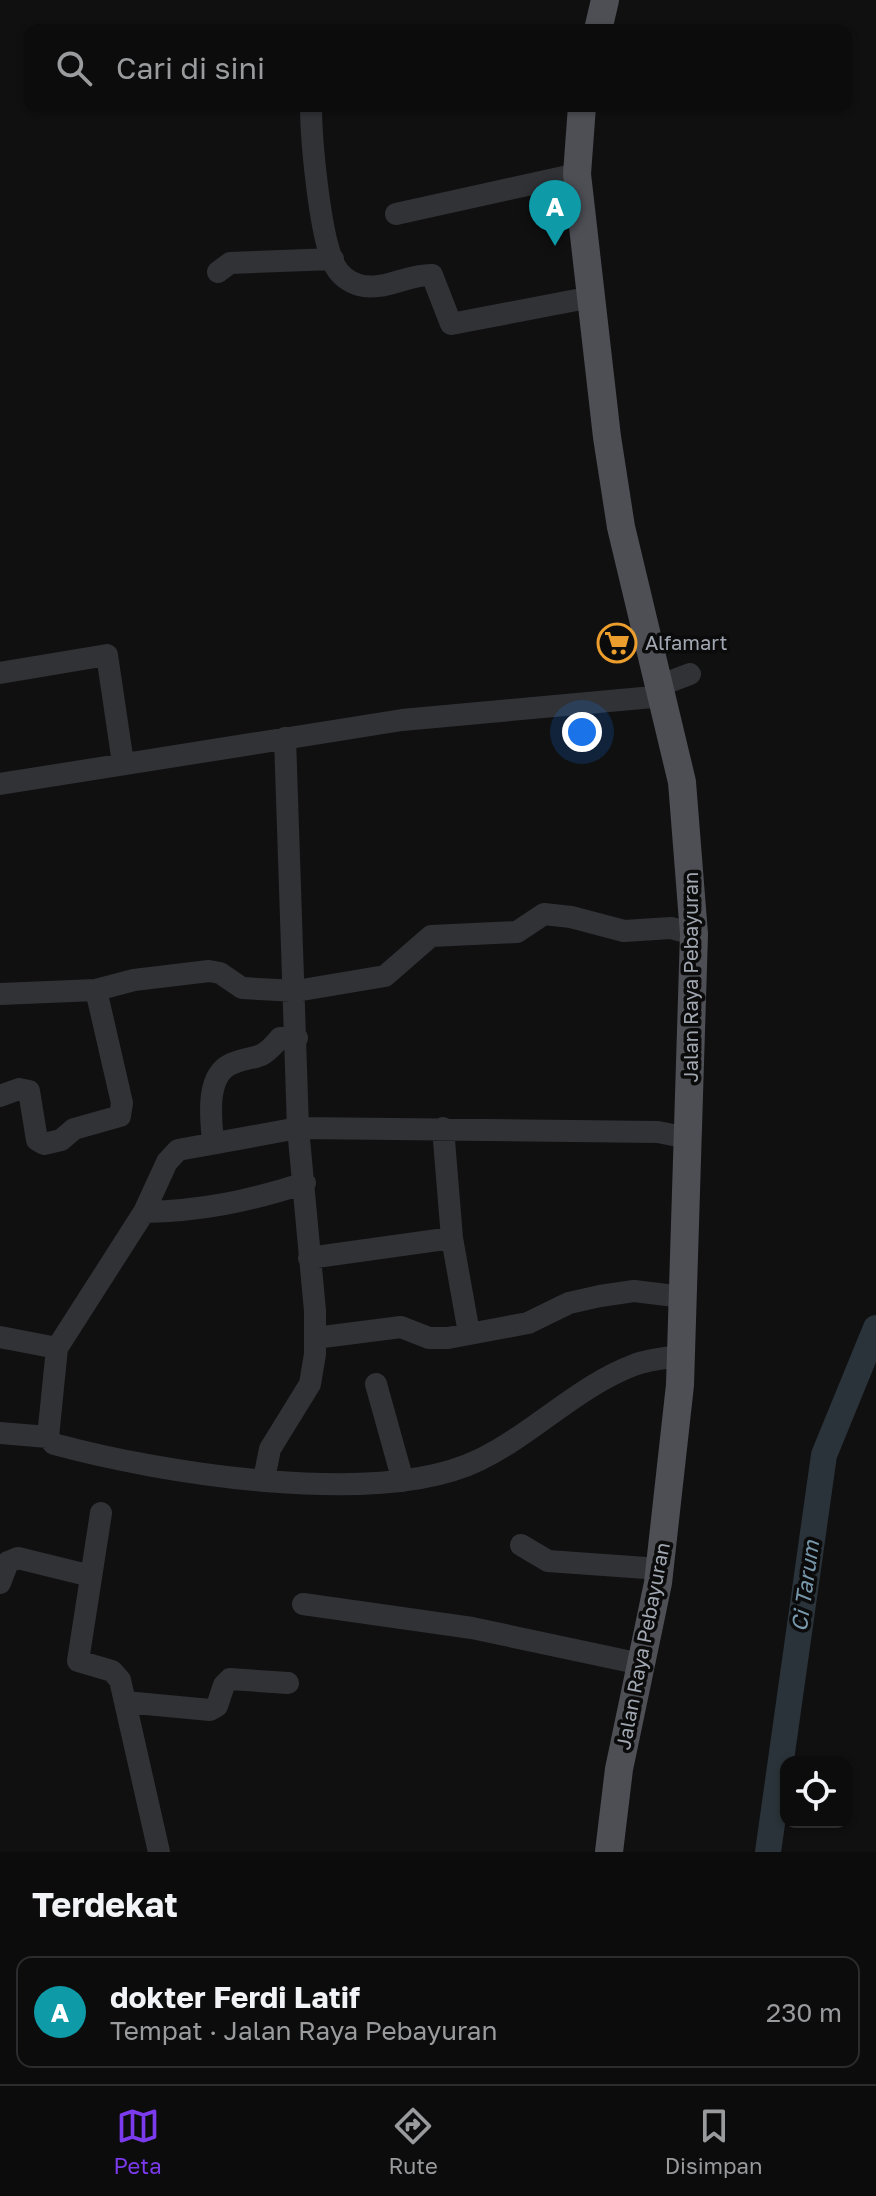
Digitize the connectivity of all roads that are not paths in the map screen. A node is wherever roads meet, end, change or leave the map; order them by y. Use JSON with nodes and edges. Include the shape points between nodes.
{"nodes":[{"id":1,"x":605,"y":0,"type":"edge"},
{"id":2,"x":599,"y":24,"type":"edge"},
{"id":3,"x":312,"y":112,"type":"edge"},
{"id":4,"x":582,"y":112,"type":"edge"},
{"id":5,"x":577,"y":174,"type":"junction"},
{"id":6,"x":396,"y":214,"type":"dead end"},
{"id":7,"x":333,"y":259,"type":"junction"},
{"id":8,"x":218,"y":272,"type":"dead end"},
{"id":9,"x":592,"y":297,"type":"junction"},
{"id":10,"x":0,"y":673,"type":"edge"},
{"id":11,"x":690,"y":674,"type":"dead end"},
{"id":12,"x":663,"y":691,"type":"junction"},
{"id":13,"x":285,"y":738,"type":"junction"},
{"id":14,"x":123,"y":763,"type":"junction"},
{"id":15,"x":0,"y":784,"type":"edge"},
{"id":16,"x":694,"y":934,"type":"junction"},
{"id":17,"x":96,"y":990,"type":"junction"},
{"id":18,"x":296,"y":991,"type":"junction"},
{"id":19,"x":0,"y":994,"type":"edge"},
{"id":20,"x":297,"y":1038,"type":"junction"},
{"id":21,"x":0,"y":1096,"type":"edge"},
{"id":22,"x":298,"y":1128,"type":"junction"},
{"id":23,"x":443,"y":1128,"type":"junction"},
{"id":24,"x":688,"y":1138,"type":"junction"},
{"id":25,"x":213,"y":1141,"type":"junction"},
{"id":26,"x":305,"y":1183,"type":"junction"},
{"id":27,"x":144,"y":1212,"type":"junction"},
{"id":28,"x":452,"y":1238,"type":"junction"},
{"id":29,"x":309,"y":1258,"type":"junction"},
{"id":30,"x":683,"y":1297,"type":"junction"},
{"id":31,"x":469,"y":1333,"type":"junction"},
{"id":32,"x":0,"y":1337,"type":"edge"},
{"id":33,"x":315,"y":1338,"type":"junction"},
{"id":34,"x":57,"y":1348,"type":"junction"},
{"id":35,"x":682,"y":1356,"type":"junction"},
{"id":36,"x":376,"y":1384,"type":"dead end"},
{"id":37,"x":0,"y":1433,"type":"edge"},
{"id":38,"x":48,"y":1437,"type":"junction"},
{"id":39,"x":264,"y":1479,"type":"junction"},
{"id":40,"x":403,"y":1481,"type":"junction"},
{"id":41,"x":101,"y":1513,"type":"dead end"},
{"id":42,"x":521,"y":1545,"type":"dead end"},
{"id":43,"x":660,"y":1569,"type":"junction"},
{"id":44,"x":91,"y":1576,"type":"junction"},
{"id":45,"x":0,"y":1583,"type":"edge"},
{"id":46,"x":303,"y":1604,"type":"dead end"},
{"id":47,"x":641,"y":1664,"type":"junction"},
{"id":48,"x":288,"y":1683,"type":"dead end"},
{"id":49,"x":125,"y":1702,"type":"junction"},
{"id":50,"x":159,"y":1852,"type":"edge"},
{"id":51,"x":609,"y":1852,"type":"edge"}],
"edges":[{"from":1,"to":2,"type":"main road"},
{"from":3,"to":7,"type":"street"},
{"from":4,"to":5,"type":"main road","name":"Jalan Raya Pebayuran"},
{"from":5,"to":6,"type":"street"},
{"from":5,"to":9,"type":"main road","name":"Jalan Raya Pebayuran"},
{"from":7,"to":8,"type":"street","via":[[230,263]]},
{"from":7,"to":9,"type":"street","via":[[343,277],[358,285],[432,275],[451,324]]},
{"from":9,"to":12,"type":"main road","name":"Jalan Raya Pebayuran","via":[[621,527]]},
{"from":10,"to":14,"type":"street","via":[[107,655]]},
{"from":11,"to":12,"type":"street"},
{"from":12,"to":13,"type":"street"},
{"from":12,"to":16,"type":"main road","name":"Jalan Raya Pebayuran","via":[[688,825]]},
{"from":13,"to":14,"type":"street"},
{"from":13,"to":18,"type":"street"},
{"from":14,"to":15,"type":"street"},
{"from":16,"to":18,"type":"street","via":[[671,928],[624,931],[544,914],[517,932],[431,936],[385,976]]},
{"from":16,"to":24,"type":"main road","name":"Jalan Raya Pebayuran"},
{"from":17,"to":18,"type":"street","via":[[209,971],[242,988]]},
{"from":17,"to":19,"type":"street"},
{"from":17,"to":21,"type":"street","via":[[122,1103],[120,1116],[44,1144],[37,1140],[29,1091]]},
{"from":18,"to":20,"type":"street"},
{"from":20,"to":22,"type":"street"},
{"from":20,"to":25,"type":"street","via":[[280,1038],[263,1056],[223,1071],[212,1098]]},
{"from":22,"to":23,"type":"street"},
{"from":22,"to":25,"type":"street"},
{"from":22,"to":26,"type":"street"},
{"from":23,"to":24,"type":"street","via":[[658,1132]]},
{"from":23,"to":28,"type":"street"},
{"from":24,"to":30,"type":"main road","name":"Jalan Raya Pebayuran"},
{"from":25,"to":27,"type":"street","via":[[171,1156]]},
{"from":26,"to":27,"type":"street","via":[[227,1206]]},
{"from":26,"to":29,"type":"street"},
{"from":27,"to":34,"type":"street"},
{"from":28,"to":29,"type":"street"},
{"from":28,"to":31,"type":"street"},
{"from":29,"to":33,"type":"street"},
{"from":30,"to":31,"type":"street","via":[[634,1291],[600,1296],[569,1303],[528,1323]]},
{"from":30,"to":35,"type":"main road","name":"Jalan Raya Pebayuran"},
{"from":31,"to":33,"type":"street","via":[[429,1338],[401,1327]]},
{"from":32,"to":34,"type":"street"},
{"from":33,"to":39,"type":"street","via":[[310,1384],[270,1449]]},
{"from":34,"to":38,"type":"street"},
{"from":35,"to":40,"type":"street","via":[[638,1363],[614,1374],[470,1464]]},
{"from":35,"to":43,"type":"main road","name":"Jalan Raya Pebayuran"},
{"from":36,"to":40,"type":"street"},
{"from":37,"to":38,"type":"street"},
{"from":38,"to":39,"type":"street","via":[[59,1446],[163,1467]]},
{"from":39,"to":40,"type":"street","via":[[354,1485]]},
{"from":41,"to":44,"type":"street"},
{"from":42,"to":43,"type":"street","via":[[548,1561]]},
{"from":43,"to":47,"type":"main road","name":"Jalan Raya Pebayuran"},
{"from":44,"to":45,"type":"street","via":[[18,1558],[8,1562]]},
{"from":44,"to":49,"type":"street","via":[[78,1661],[116,1673]]},
{"from":46,"to":47,"type":"street","via":[[472,1628]]},
{"from":47,"to":51,"type":"main road","name":"Jalan Raya Pebayuran","via":[[619,1769]]},
{"from":48,"to":49,"type":"street","via":[[230,1679],[210,1710]]},
{"from":49,"to":50,"type":"street"}]}
